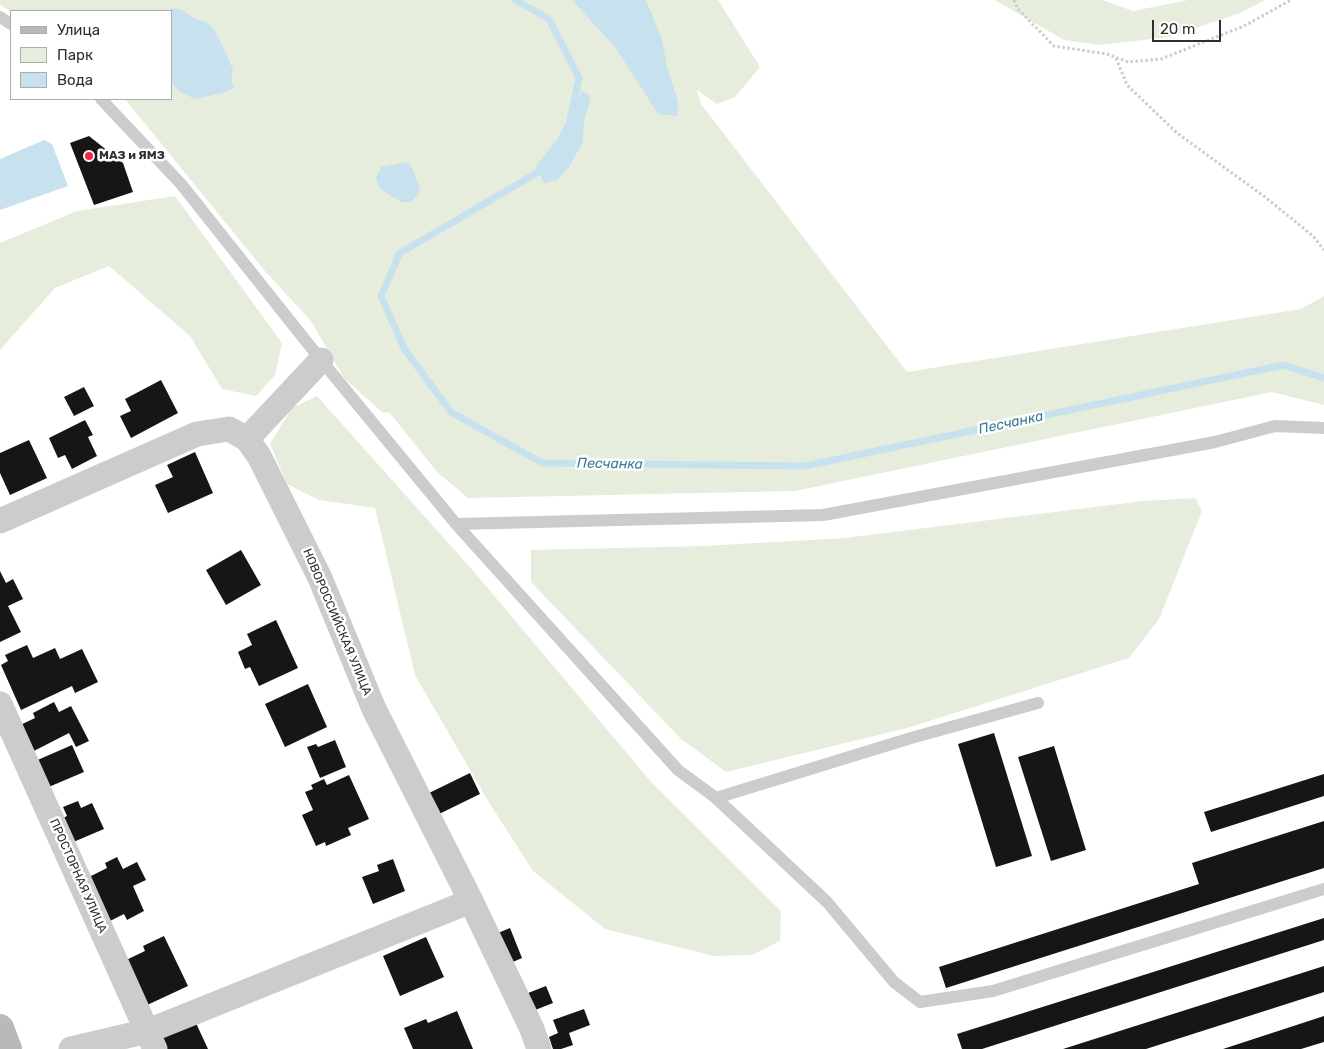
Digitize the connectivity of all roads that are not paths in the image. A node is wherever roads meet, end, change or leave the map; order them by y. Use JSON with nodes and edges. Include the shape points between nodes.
{"nodes":[{"id":1,"x":102,"y":100,"type":"edge"},
{"id":2,"x":321,"y":360,"type":"junction"},
{"id":3,"x":1324,"y":428,"type":"edge"},
{"id":4,"x":247,"y":439,"type":"junction"},
{"id":5,"x":0,"y":521,"type":"edge"},
{"id":6,"x":456,"y":524,"type":"junction"},
{"id":7,"x":1038,"y":703,"type":"dead end"},
{"id":8,"x":0,"y":704,"type":"edge"},
{"id":9,"x":716,"y":798,"type":"junction"},
{"id":10,"x":1324,"y":889,"type":"edge"},
{"id":11,"x":471,"y":902,"type":"junction"},
{"id":12,"x":0,"y":1028,"type":"edge"},
{"id":13,"x":152,"y":1040,"type":"edge"},
{"id":14,"x":8,"y":1049,"type":"edge"},
{"id":15,"x":71,"y":1049,"type":"edge"},
{"id":16,"x":539,"y":1049,"type":"edge"}],
"edges":[{"from":1,"to":2,"type":"lane","via":[[181,184]]},
{"from":2,"to":4,"type":"street"},
{"from":2,"to":6,"type":"lane"},
{"from":3,"to":6,"type":"lane","via":[[1275,426],[1215,442],[823,515]]},
{"from":4,"to":5,"type":"street","via":[[229,429],[197,434]]},
{"from":4,"to":11,"type":"street","name":"НОВОРОССИЙСКАЯ УЛИЦА","via":[[259,456],[320,578],[374,709]]},
{"from":6,"to":9,"type":"lane","via":[[678,770]]},
{"from":7,"to":9,"type":"lane","via":[[910,738]]},
{"from":8,"to":13,"type":"street","name":"ПРОСТОРНАЯ УЛИЦА"},
{"from":9,"to":10,"type":"lane","via":[[827,902],[894,982],[920,1002],[993,991]]},
{"from":11,"to":13,"type":"street"},
{"from":11,"to":16,"type":"street","name":"НОВОРОССИЙСКАЯ УЛИЦА"},
{"from":12,"to":14,"type":"main road"},
{"from":13,"to":15,"type":"street"}]}
